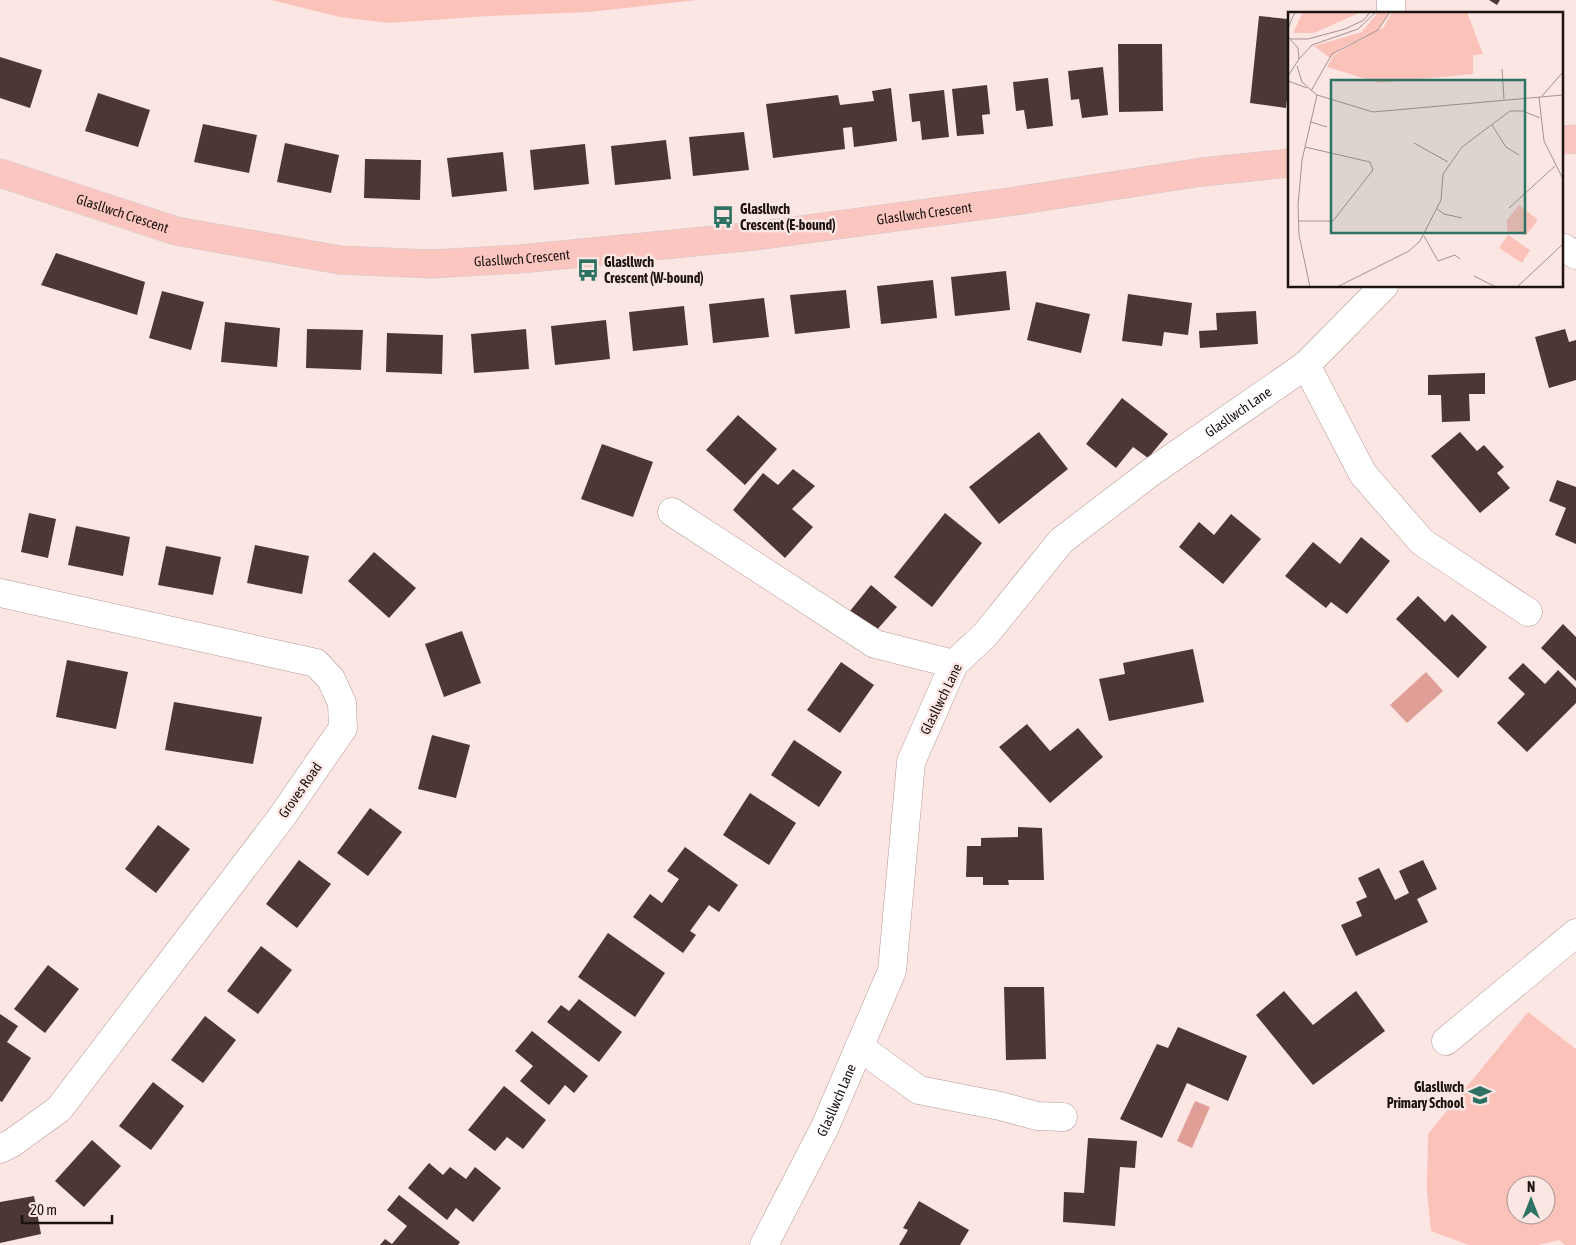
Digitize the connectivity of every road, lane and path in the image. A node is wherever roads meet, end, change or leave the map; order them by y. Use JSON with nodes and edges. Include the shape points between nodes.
{"nodes":[{"id":1,"x":1288,"y":163,"type":"edge"},
{"id":2,"x":0,"y":173,"type":"edge"},
{"id":3,"x":1564,"y":248,"type":"edge"},
{"id":4,"x":1576,"y":255,"type":"edge"},
{"id":5,"x":1382,"y":288,"type":"edge"},
{"id":6,"x":1306,"y":365,"type":"junction"},
{"id":7,"x":672,"y":512,"type":"dead end"},
{"id":8,"x":0,"y":593,"type":"edge"},
{"id":9,"x":1528,"y":612,"type":"dead end"},
{"id":10,"x":954,"y":664,"type":"junction"},
{"id":11,"x":1576,"y":933,"type":"edge"},
{"id":12,"x":1446,"y":1041,"type":"dead end"},
{"id":13,"x":859,"y":1047,"type":"junction"},
{"id":14,"x":1063,"y":1117,"type":"dead end"},
{"id":15,"x":0,"y":1149,"type":"edge"},
{"id":16,"x":764,"y":1245,"type":"edge"}],
"edges":[{"from":1,"to":2,"type":"main road","name":"Glasllwch Crescent","via":[[1202,172],[756,236],[520,259],[432,264],[340,260],[176,231]]},
{"from":3,"to":4,"type":"street"},
{"from":5,"to":6,"type":"street","name":"Glasllwch Lane"},
{"from":6,"to":9,"type":"street","via":[[1362,474],[1422,542]]},
{"from":6,"to":10,"type":"street","name":"Glasllwch Lane","via":[[1150,473],[1061,541],[985,635]]},
{"from":7,"to":10,"type":"street","via":[[875,644]]},
{"from":8,"to":15,"type":"street","name":"Groves Road","via":[[316,663],[331,679],[342,703],[343,728],[281,818],[59,1109]]},
{"from":10,"to":13,"type":"street","name":"Glasllwch Lane","via":[[911,762],[892,971]]},
{"from":11,"to":12,"type":"street"},
{"from":13,"to":14,"type":"street","via":[[918,1090],[1038,1116]]},
{"from":13,"to":16,"type":"street","name":"Glasllwch Lane","via":[[825,1127]]}]}
